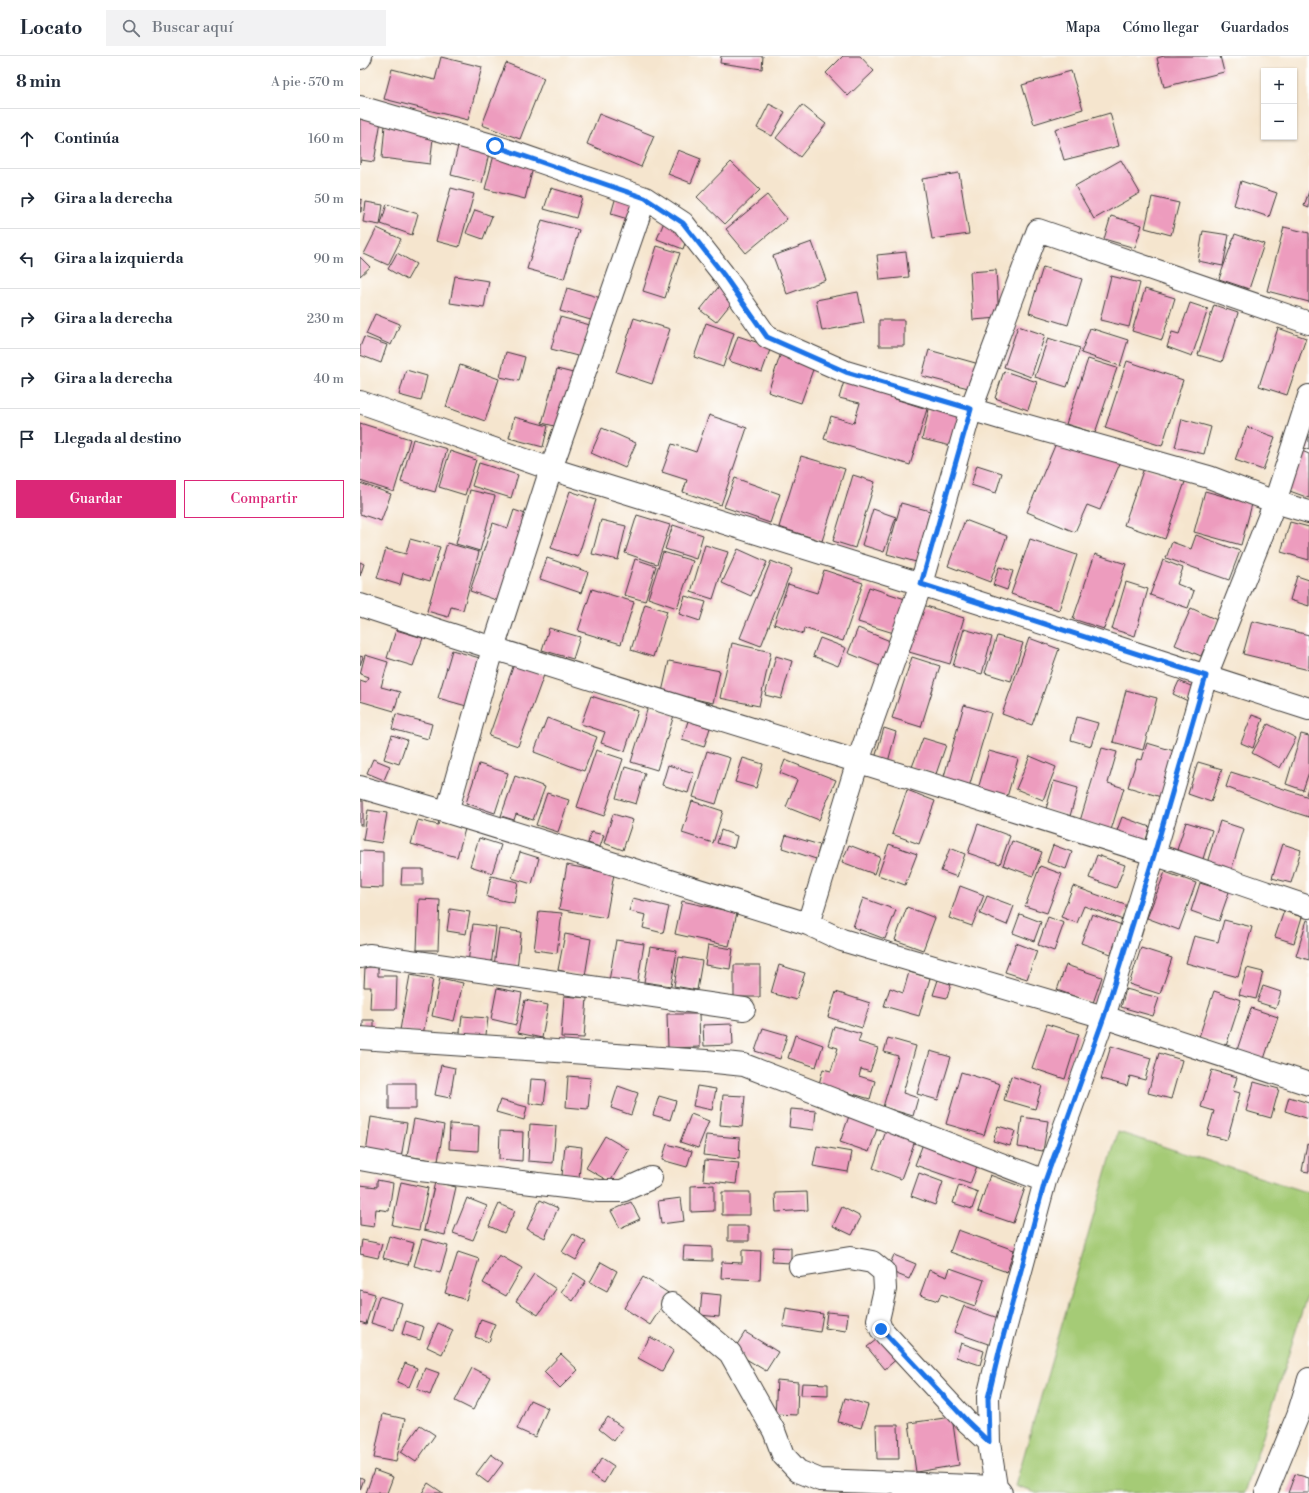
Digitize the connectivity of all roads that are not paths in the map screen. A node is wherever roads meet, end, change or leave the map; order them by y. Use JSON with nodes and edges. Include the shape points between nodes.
{"nodes":[{"id":1,"x":360,"y":107,"type":"edge"},
{"id":2,"x":645,"y":198,"type":"junction"},
{"id":3,"x":1309,"y":323,"type":"edge"},
{"id":4,"x":1309,"y":396,"type":"edge"},
{"id":5,"x":360,"y":402,"type":"edge"},
{"id":6,"x":971,"y":409,"type":"junction"},
{"id":7,"x":551,"y":469,"type":"junction"},
{"id":8,"x":1275,"y":502,"type":"junction"},
{"id":9,"x":1309,"y":512,"type":"edge"},
{"id":10,"x":921,"y":584,"type":"junction"},
{"id":11,"x":360,"y":606,"type":"edge"},
{"id":12,"x":493,"y":649,"type":"junction"},
{"id":13,"x":1206,"y":676,"type":"junction"},
{"id":14,"x":1309,"y":709,"type":"edge"},
{"id":15,"x":858,"y":761,"type":"junction"},
{"id":16,"x":360,"y":787,"type":"edge"},
{"id":17,"x":447,"y":812,"type":"junction"},
{"id":18,"x":1154,"y":855,"type":"junction"},
{"id":19,"x":1309,"y":907,"type":"edge"},
{"id":20,"x":808,"y":924,"type":"junction"},
{"id":21,"x":360,"y":957,"type":"edge"},
{"id":22,"x":744,"y":1009,"type":"dead end"},
{"id":23,"x":1104,"y":1017,"type":"junction"},
{"id":24,"x":360,"y":1038,"type":"edge"},
{"id":25,"x":1309,"y":1084,"type":"edge"},
{"id":26,"x":360,"y":1159,"type":"edge"},
{"id":27,"x":651,"y":1178,"type":"dead end"},
{"id":28,"x":1045,"y":1181,"type":"junction"},
{"id":29,"x":800,"y":1266,"type":"dead end"},
{"id":30,"x":672,"y":1304,"type":"dead end"},
{"id":31,"x":1309,"y":1379,"type":"edge"},
{"id":32,"x":1304,"y":1416,"type":"edge"},
{"id":33,"x":989,"y":1442,"type":"junction"},
{"id":34,"x":999,"y":1490,"type":"edge"},
{"id":35,"x":1266,"y":1493,"type":"edge"}],
"edges":[{"from":1,"to":2,"type":"street","via":[[495,146]]},
{"from":2,"to":6,"type":"street","via":[[683,223],[767,337],[846,372]]},
{"from":2,"to":7,"type":"street"},
{"from":3,"to":6,"type":"street","via":[[1038,230]]},
{"from":4,"to":8,"type":"street"},
{"from":5,"to":7,"type":"street"},
{"from":6,"to":8,"type":"street","via":[[1209,477]]},
{"from":6,"to":10,"type":"street"},
{"from":7,"to":10,"type":"street"},
{"from":7,"to":12,"type":"street"},
{"from":8,"to":9,"type":"street"},
{"from":8,"to":13,"type":"street"},
{"from":10,"to":13,"type":"street"},
{"from":10,"to":15,"type":"street"},
{"from":11,"to":12,"type":"street"},
{"from":12,"to":15,"type":"street"},
{"from":12,"to":17,"type":"street"},
{"from":13,"to":14,"type":"street"},
{"from":13,"to":18,"type":"street"},
{"from":15,"to":18,"type":"street"},
{"from":15,"to":20,"type":"street"},
{"from":16,"to":17,"type":"street"},
{"from":17,"to":20,"type":"street"},
{"from":18,"to":19,"type":"street"},
{"from":18,"to":23,"type":"street"},
{"from":20,"to":23,"type":"street","via":[[842,940]]},
{"from":21,"to":22,"type":"street","via":[[369,955]]},
{"from":23,"to":25,"type":"street"},
{"from":23,"to":28,"type":"street"},
{"from":24,"to":28,"type":"street","via":[[744,1065]]},
{"from":26,"to":27,"type":"street","via":[[420,1170],[599,1191],[622,1191]]},
{"from":28,"to":33,"type":"street","via":[[988,1398]]},
{"from":29,"to":33,"type":"street","via":[[850,1258],[872,1262],[884,1272],[885,1289],[878,1320],[881,1329]]},
{"from":30,"to":34,"type":"street","via":[[730,1353],[774,1430],[783,1455],[798,1471],[820,1480]]},
{"from":31,"to":32,"type":"street"},
{"from":32,"to":35,"type":"street"},
{"from":33,"to":34,"type":"street"}]}
